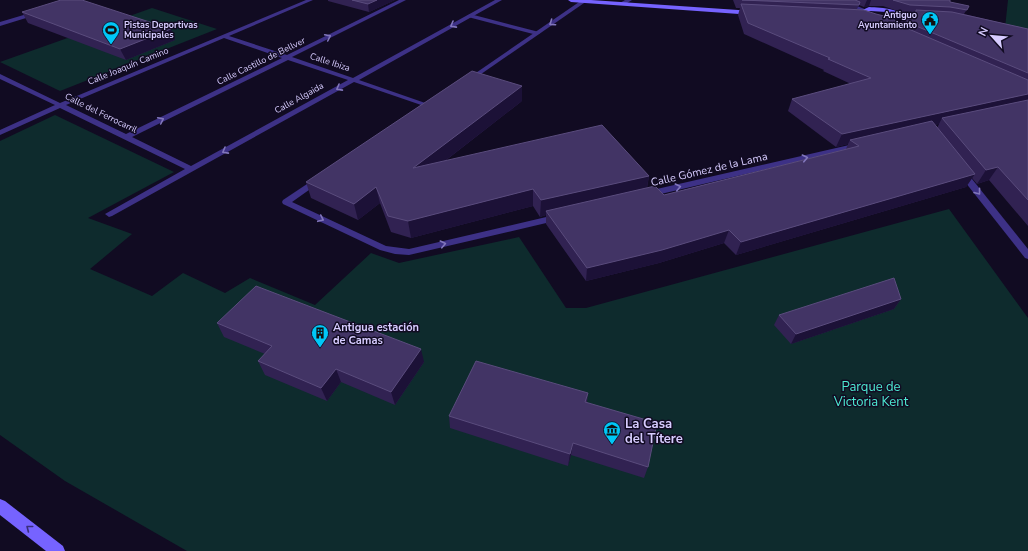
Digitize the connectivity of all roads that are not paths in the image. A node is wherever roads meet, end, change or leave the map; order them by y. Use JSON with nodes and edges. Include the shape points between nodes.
{"nodes":[{"id":1,"x":310,"y":0,"type":"edge"},
{"id":2,"x":403,"y":0,"type":"edge"},
{"id":3,"x":499,"y":0,"type":"edge"},
{"id":4,"x":571,"y":0,"type":"edge"},
{"id":5,"x":629,"y":0,"type":"edge"},
{"id":6,"x":837,"y":0,"type":"edge"},
{"id":7,"x":584,"y":1,"type":"junction"},
{"id":8,"x":622,"y":4,"type":"junction"},
{"id":9,"x":864,"y":10,"type":"junction"},
{"id":10,"x":42,"y":11,"type":"edge"},
{"id":11,"x":757,"y":13,"type":"edge"},
{"id":12,"x":470,"y":16,"type":"junction"},
{"id":13,"x":853,"y":17,"type":"edge"},
{"id":14,"x":861,"y":17,"type":"junction"},
{"id":15,"x":0,"y":24,"type":"edge"},
{"id":16,"x":889,"y":26,"type":"junction"},
{"id":17,"x":537,"y":33,"type":"junction"},
{"id":18,"x":897,"y":33,"type":"edge"},
{"id":19,"x":225,"y":36,"type":"junction"},
{"id":20,"x":288,"y":58,"type":"junction"},
{"id":21,"x":0,"y":76,"type":"edge"},
{"id":22,"x":354,"y":80,"type":"junction"},
{"id":23,"x":461,"y":85,"type":"edge"},
{"id":24,"x":59,"y":104,"type":"junction"},
{"id":25,"x":423,"y":111,"type":"edge"},
{"id":26,"x":0,"y":133,"type":"edge"},
{"id":27,"x":126,"y":137,"type":"junction"},
{"id":28,"x":866,"y":143,"type":"edge"},
{"id":29,"x":955,"y":164,"type":"edge"},
{"id":30,"x":192,"y":169,"type":"junction"},
{"id":31,"x":325,"y":176,"type":"edge"},
{"id":32,"x":642,"y":196,"type":"edge"},
{"id":33,"x":109,"y":214,"type":"dead end"},
{"id":34,"x":565,"y":215,"type":"edge"},
{"id":35,"x":1028,"y":256,"type":"edge"},
{"id":36,"x":0,"y":506,"type":"edge"},
{"id":37,"x":58,"y":551,"type":"edge"}],
"edges":[{"from":1,"to":19,"type":"street","name":"Calle Joaquín Camino"},
{"from":20,"to":2,"type":"street","name":"Calle Castillo de Bellver","one_way":true},
{"from":3,"to":12,"type":"street","name":"Calle Algaida"},
{"from":4,"to":7,"type":"street"},
{"from":5,"to":8,"type":"street"},
{"from":6,"to":9,"type":"street"},
{"from":7,"to":8,"type":"street"},
{"from":7,"to":17,"type":"street","one_way":true},
{"from":8,"to":11,"type":"street"},
{"from":9,"to":14,"type":"street","via":[[859,13]]},
{"from":9,"to":16,"type":"street","via":[[882,9],[908,17],[905,24]]},
{"from":10,"to":15,"type":"street"},
{"from":12,"to":17,"type":"street"},
{"from":12,"to":22,"type":"street","name":"Calle Algaida","one_way":true},
{"from":13,"to":14,"type":"street"},
{"from":14,"to":16,"type":"street","via":[[876,24]]},
{"from":16,"to":18,"type":"street"},
{"from":17,"to":23,"type":"street"},
{"from":19,"to":20,"type":"street","name":"Calle Ibiza"},
{"from":19,"to":24,"type":"street","name":"Calle Joaquín Camino"},
{"from":20,"to":22,"type":"street","name":"Calle Ibiza"},
{"from":27,"to":20,"type":"street","name":"Calle Castillo de Bellver","one_way":true},
{"from":21,"to":24,"type":"street","name":"Calle del Ferrocarril"},
{"from":22,"to":25,"type":"street","name":"Calle Ibiza","via":[[433,104]]},
{"from":22,"to":30,"type":"street","name":"Calle Algaida","one_way":true},
{"from":24,"to":26,"type":"street","name":"Calle Joaquín Camino"},
{"from":24,"to":27,"type":"street","name":"Calle del Ferrocarril"},
{"from":27,"to":30,"type":"street","name":"Calle del Ferrocarril"},
{"from":32,"to":28,"type":"street","name":"Calle Gómez de la Lama","one_way":true},
{"from":29,"to":35,"type":"street","one_way":true},
{"from":30,"to":33,"type":"street","name":"Calle Algaida"},
{"from":31,"to":34,"type":"street","one_way":true,"via":[[286,202],[383,248],[402,252]]},
{"from":37,"to":36,"type":"street","one_way":true}]}
